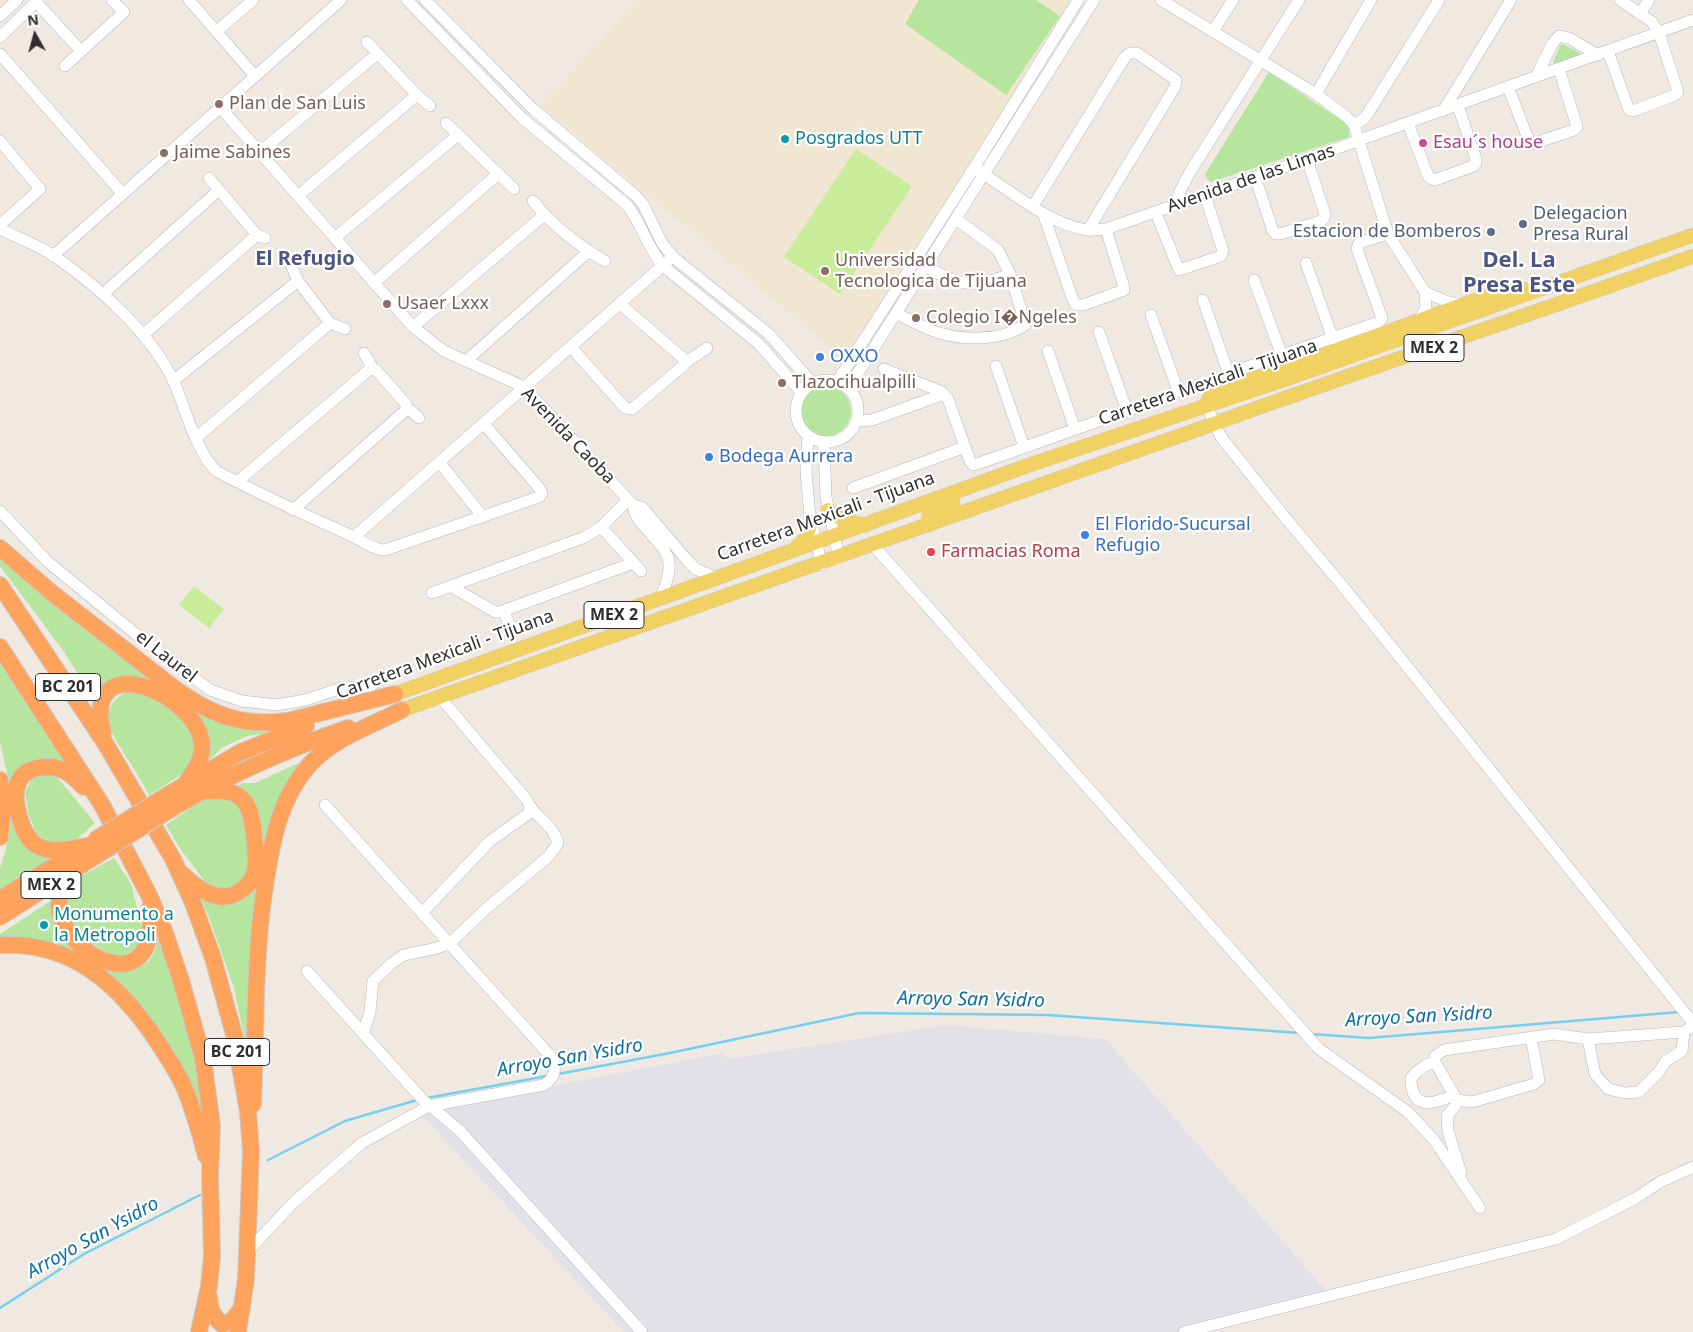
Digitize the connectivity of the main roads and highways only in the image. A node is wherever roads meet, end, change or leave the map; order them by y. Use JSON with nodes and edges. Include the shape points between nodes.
{"nodes":[{"id":1,"x":1693,"y":235,"type":"edge"},
{"id":2,"x":1693,"y":256,"type":"edge"},
{"id":3,"x":1538,"y":290,"type":"junction"},
{"id":4,"x":1207,"y":405,"type":"junction"},
{"id":5,"x":997,"y":476,"type":"junction"},
{"id":6,"x":828,"y":510,"type":"road end"},
{"id":7,"x":811,"y":522,"type":"road end"},
{"id":8,"x":866,"y":525,"type":"junction"},
{"id":9,"x":929,"y":525,"type":"junction"},
{"id":10,"x":0,"y":548,"type":"edge"},
{"id":11,"x":793,"y":551,"type":"junction"},
{"id":12,"x":0,"y":584,"type":"edge"},
{"id":13,"x":0,"y":647,"type":"edge"},
{"id":14,"x":395,"y":694,"type":"junction"},
{"id":15,"x":402,"y":710,"type":"junction"},
{"id":16,"x":105,"y":743,"type":"junction"},
{"id":17,"x":0,"y":780,"type":"edge"},
{"id":18,"x":186,"y":784,"type":"junction"},
{"id":19,"x":201,"y":792,"type":"junction"},
{"id":20,"x":170,"y":802,"type":"junction"},
{"id":21,"x":102,"y":805,"type":"junction"},
{"id":22,"x":0,"y":838,"type":"edge"},
{"id":23,"x":95,"y":846,"type":"junction"},
{"id":24,"x":177,"y":869,"type":"junction"},
{"id":25,"x":72,"y":872,"type":"junction"},
{"id":26,"x":150,"y":897,"type":"junction"},
{"id":27,"x":0,"y":899,"type":"edge"},
{"id":28,"x":0,"y":917,"type":"edge"},
{"id":29,"x":0,"y":945,"type":"edge"},
{"id":30,"x":252,"y":1151,"type":"junction"},
{"id":31,"x":210,"y":1176,"type":"junction"},
{"id":32,"x":209,"y":1286,"type":"junction"},
{"id":33,"x":242,"y":1308,"type":"junction"},
{"id":34,"x":199,"y":1332,"type":"edge"},
{"id":35,"x":238,"y":1332,"type":"edge"}],
"edges":[{"from":1,"to":3,"type":"main road","name":"Carretera Mexicali - Tijuana","number":"MEX 2"},
{"from":2,"to":9,"type":"main road","name":"Carretera Mexicali - Tijuana","number":"MEX 2"},
{"from":3,"to":4,"type":"main road","name":"Carretera Mexicali - Tijuana","number":"MEX 2"},
{"from":3,"to":4,"type":"main road","via":[[1506,290],[1462,305],[1225,388],[1211,396]]},
{"from":4,"to":5,"type":"main road","name":"Carretera Mexicali - Tijuana","number":"MEX 2"},
{"from":5,"to":8,"type":"main road","name":"Carretera Mexicali - Tijuana","number":"MEX 2"},
{"from":5,"to":9,"type":"main road","via":[[989,488],[932,511]]},
{"from":6,"to":8,"type":"main road","via":[[844,520]]},
{"from":7,"to":11,"type":"main road","via":[[805,539]]},
{"from":8,"to":11,"type":"main road","name":"Carretera Mexicali - Tijuana","number":"MEX 2"},
{"from":9,"to":15,"type":"main road","name":"Carretera Mexicali - Tijuana","number":"MEX 2"},
{"from":10,"to":14,"type":"highway","via":[[174,688],[216,714],[248,722],[276,723]]},
{"from":11,"to":14,"type":"main road","name":"Carretera Mexicali - Tijuana","number":"MEX 2"},
{"from":12,"to":16,"type":"highway","number":"BC 201"},
{"from":13,"to":21,"type":"highway","number":"BC 201"},
{"from":14,"to":18,"type":"highway","name":"Carretera Mexicali - Tijuana","number":"MEX 2","via":[[285,733],[241,752]]},
{"from":15,"to":19,"type":"highway","name":"Carretera Mexicali - Tijuana","number":"MEX 2","via":[[292,748]]},
{"from":15,"to":30,"type":"highway","via":[[323,753],[293,788],[279,818],[268,864],[257,957]]},
{"from":16,"to":18,"type":"highway","via":[[99,714],[106,693],[128,683],[147,687],[178,706],[198,730],[202,747]]},
{"from":16,"to":24,"type":"highway","number":"BC 201"},
{"from":17,"to":22,"type":"highway","via":[[3,805]]},
{"from":18,"to":20,"type":"highway","name":"Carretera Mexicali - Tijuana","number":"MEX 2"},
{"from":19,"to":20,"type":"highway","name":"Carretera Mexicali - Tijuana","number":"MEX 2"},
{"from":19,"to":24,"type":"highway","via":[[229,792],[244,800],[254,834],[255,872],[248,885],[237,893],[216,896],[201,890]]},
{"from":20,"to":23,"type":"highway","name":"Carretera Mexicali - Tijuana","number":"MEX 2","bridge":true},
{"from":21,"to":23,"type":"highway","via":[[59,768],[32,769],[24,774],[16,787],[19,816],[32,842],[54,850]]},
{"from":21,"to":26,"type":"highway","number":"BC 201"},
{"from":23,"to":25,"type":"highway","name":"Carretera Mexicali - Tijuana","number":"MEX 2"},
{"from":23,"to":27,"type":"highway","name":"Carretera Mexicali - Tijuana","number":"MEX 2"},
{"from":24,"to":30,"type":"highway","number":"BC 201","via":[[213,958],[235,1038]]},
{"from":25,"to":26,"type":"highway","via":[[60,894],[61,919],[77,943],[108,962],[133,962],[147,947]]},
{"from":25,"to":28,"type":"highway","name":"Carretera Mexicali - Tijuana","number":"MEX 2"},
{"from":26,"to":31,"type":"highway","number":"BC 201","via":[[165,932],[204,1058],[212,1126]]},
{"from":29,"to":31,"type":"highway","via":[[30,946],[64,956],[93,971],[131,1005],[184,1086],[199,1128]]},
{"from":30,"to":33,"type":"highway","number":"BC 201"},
{"from":31,"to":32,"type":"highway","number":"BC 201","via":[[212,1256]]},
{"from":32,"to":33,"type":"highway","via":[[210,1308],[214,1318],[222,1324],[232,1321]]},
{"from":32,"to":34,"type":"highway","number":"BC 201"},
{"from":33,"to":35,"type":"highway","number":"BC 201"}]}
